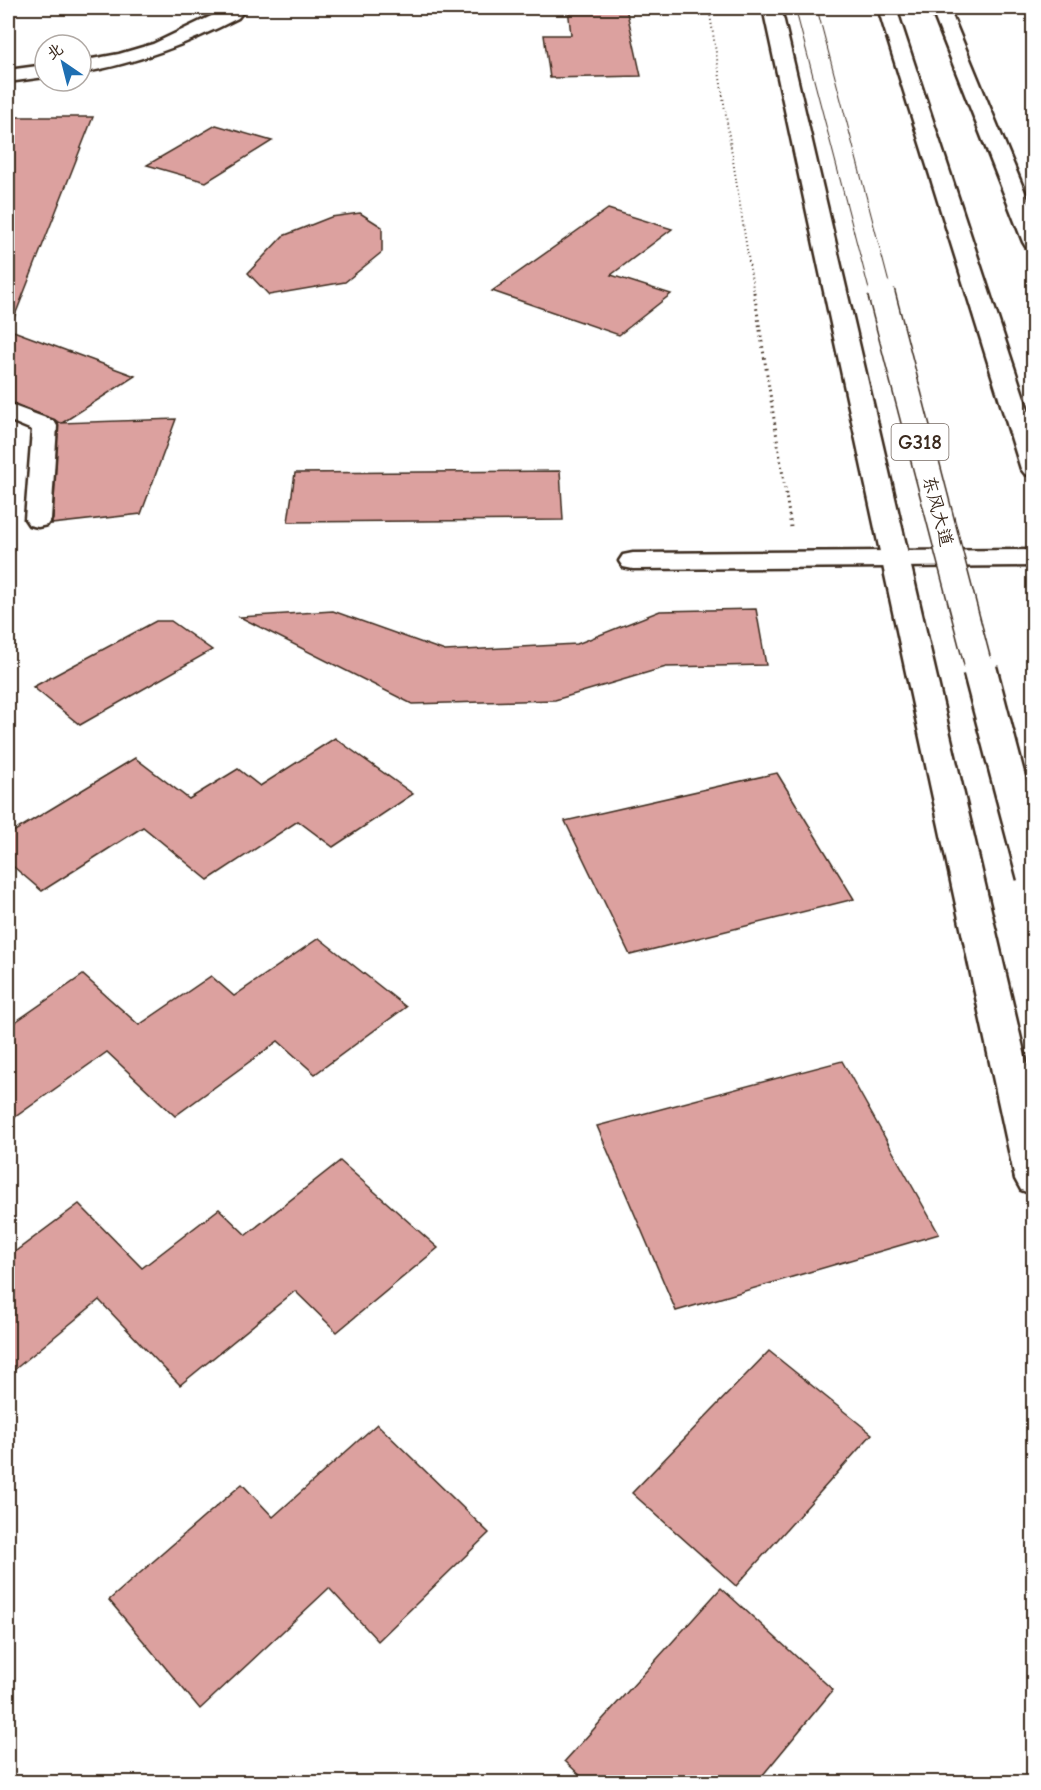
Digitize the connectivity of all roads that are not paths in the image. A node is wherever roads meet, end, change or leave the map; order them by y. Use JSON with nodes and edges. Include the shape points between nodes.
{"nodes":[{"id":1,"x":237,"y":8,"type":"edge"},
{"id":2,"x":772,"y":8,"type":"edge"},
{"id":3,"x":806,"y":8,"type":"edge"},
{"id":4,"x":887,"y":8,"type":"edge"},
{"id":5,"x":940,"y":8,"type":"edge"},
{"id":6,"x":93,"y":65,"type":"edge"},
{"id":7,"x":33,"y":73,"type":"edge"},
{"id":8,"x":8,"y":76,"type":"edge"},
{"id":9,"x":1034,"y":242,"type":"edge"},
{"id":10,"x":8,"y":411,"type":"edge"},
{"id":11,"x":1034,"y":469,"type":"edge"},
{"id":12,"x":38,"y":519,"type":"dead end"},
{"id":13,"x":1034,"y":558,"type":"edge"},
{"id":14,"x":895,"y":559,"type":"junction"},
{"id":15,"x":633,"y":561,"type":"dead end"},
{"id":16,"x":1034,"y":876,"type":"edge"},
{"id":17,"x":1034,"y":1179,"type":"edge"}],
"edges":[{"from":1,"to":6,"type":"main road","via":[[171,45]]},
{"from":2,"to":14,"type":"main road"},
{"from":3,"to":16,"type":"main road","name":"东风大道","number":"G318","bridge":true},
{"from":4,"to":11,"type":"main road"},
{"from":5,"to":9,"type":"main road"},
{"from":7,"to":8,"type":"main road"},
{"from":10,"to":12,"type":"main road","via":[[45,426]]},
{"from":13,"to":14,"type":"main road"},
{"from":14,"to":15,"type":"main road"},
{"from":14,"to":17,"type":"main road"}]}
